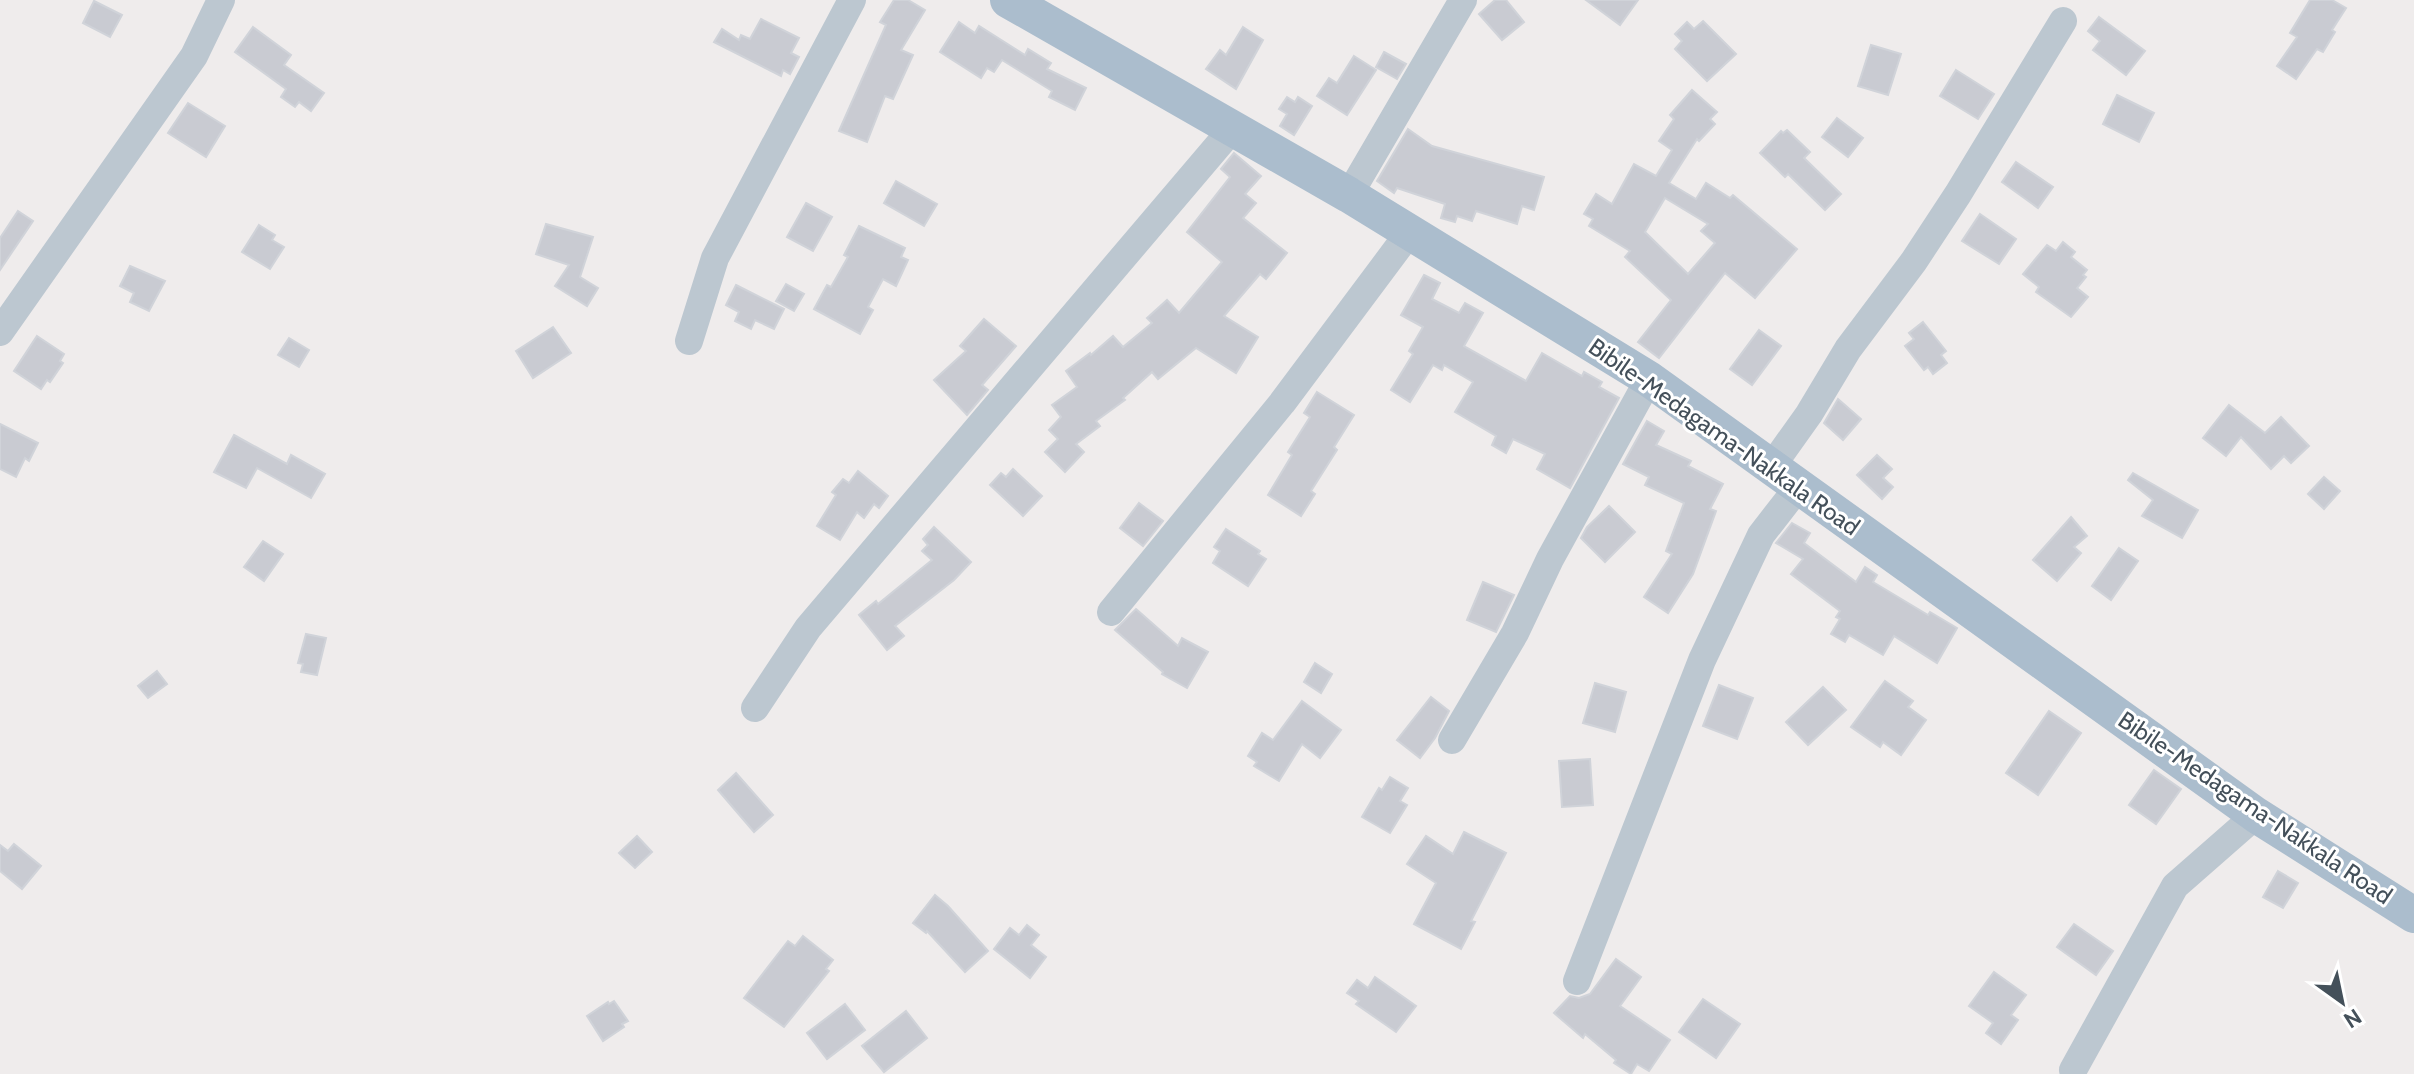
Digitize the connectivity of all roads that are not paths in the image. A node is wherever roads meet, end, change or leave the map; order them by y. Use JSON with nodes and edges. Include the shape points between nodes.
{"nodes":[{"id":1,"x":221,"y":0,"type":"edge"},
{"id":2,"x":852,"y":0,"type":"edge"},
{"id":3,"x":1008,"y":0,"type":"edge"},
{"id":4,"x":1463,"y":0,"type":"edge"},
{"id":5,"x":2063,"y":21,"type":"dead end"},
{"id":6,"x":1233,"y":128,"type":"junction"},
{"id":7,"x":1349,"y":195,"type":"junction"},
{"id":8,"x":1409,"y":233,"type":"junction"},
{"id":9,"x":0,"y":332,"type":"edge"},
{"id":10,"x":689,"y":341,"type":"dead end"},
{"id":11,"x":1649,"y":379,"type":"junction"},
{"id":12,"x":1786,"y":476,"type":"junction"},
{"id":13,"x":1111,"y":612,"type":"dead end"},
{"id":14,"x":755,"y":708,"type":"dead end"},
{"id":15,"x":1452,"y":740,"type":"dead end"},
{"id":16,"x":2256,"y":815,"type":"junction"},
{"id":17,"x":2414,"y":915,"type":"edge"},
{"id":18,"x":1577,"y":981,"type":"dead end"},
{"id":19,"x":2073,"y":1070,"type":"dead end"}],
"edges":[{"from":1,"to":9,"type":"street","via":[[194,56]]},
{"from":2,"to":10,"type":"street","via":[[715,258]]},
{"from":3,"to":6,"type":"main road","name":"Bibile-Medagama-Nakkala Road"},
{"from":4,"to":7,"type":"street"},
{"from":5,"to":12,"type":"street","via":[[1958,194],[1848,349],[1809,414]]},
{"from":6,"to":7,"type":"main road","name":"Bibile-Medagama-Nakkala Road"},
{"from":6,"to":14,"type":"street","via":[[808,628]]},
{"from":7,"to":8,"type":"main road","name":"Bibile-Medagama-Nakkala Road"},
{"from":8,"to":11,"type":"main road","name":"Bibile-Medagama-Nakkala Road"},
{"from":8,"to":13,"type":"street","via":[[1282,403]]},
{"from":11,"to":12,"type":"main road","name":"Bibile-Medagama-Nakkala Road"},
{"from":11,"to":15,"type":"street","via":[[1515,633]]},
{"from":12,"to":16,"type":"main road","name":"Bibile-Medagama-Nakkala Road"},
{"from":12,"to":18,"type":"street","via":[[1702,660]]},
{"from":16,"to":17,"type":"main road","name":"Bibile-Medagama-Nakkala Road"},
{"from":16,"to":19,"type":"street","via":[[2175,886]]}]}
